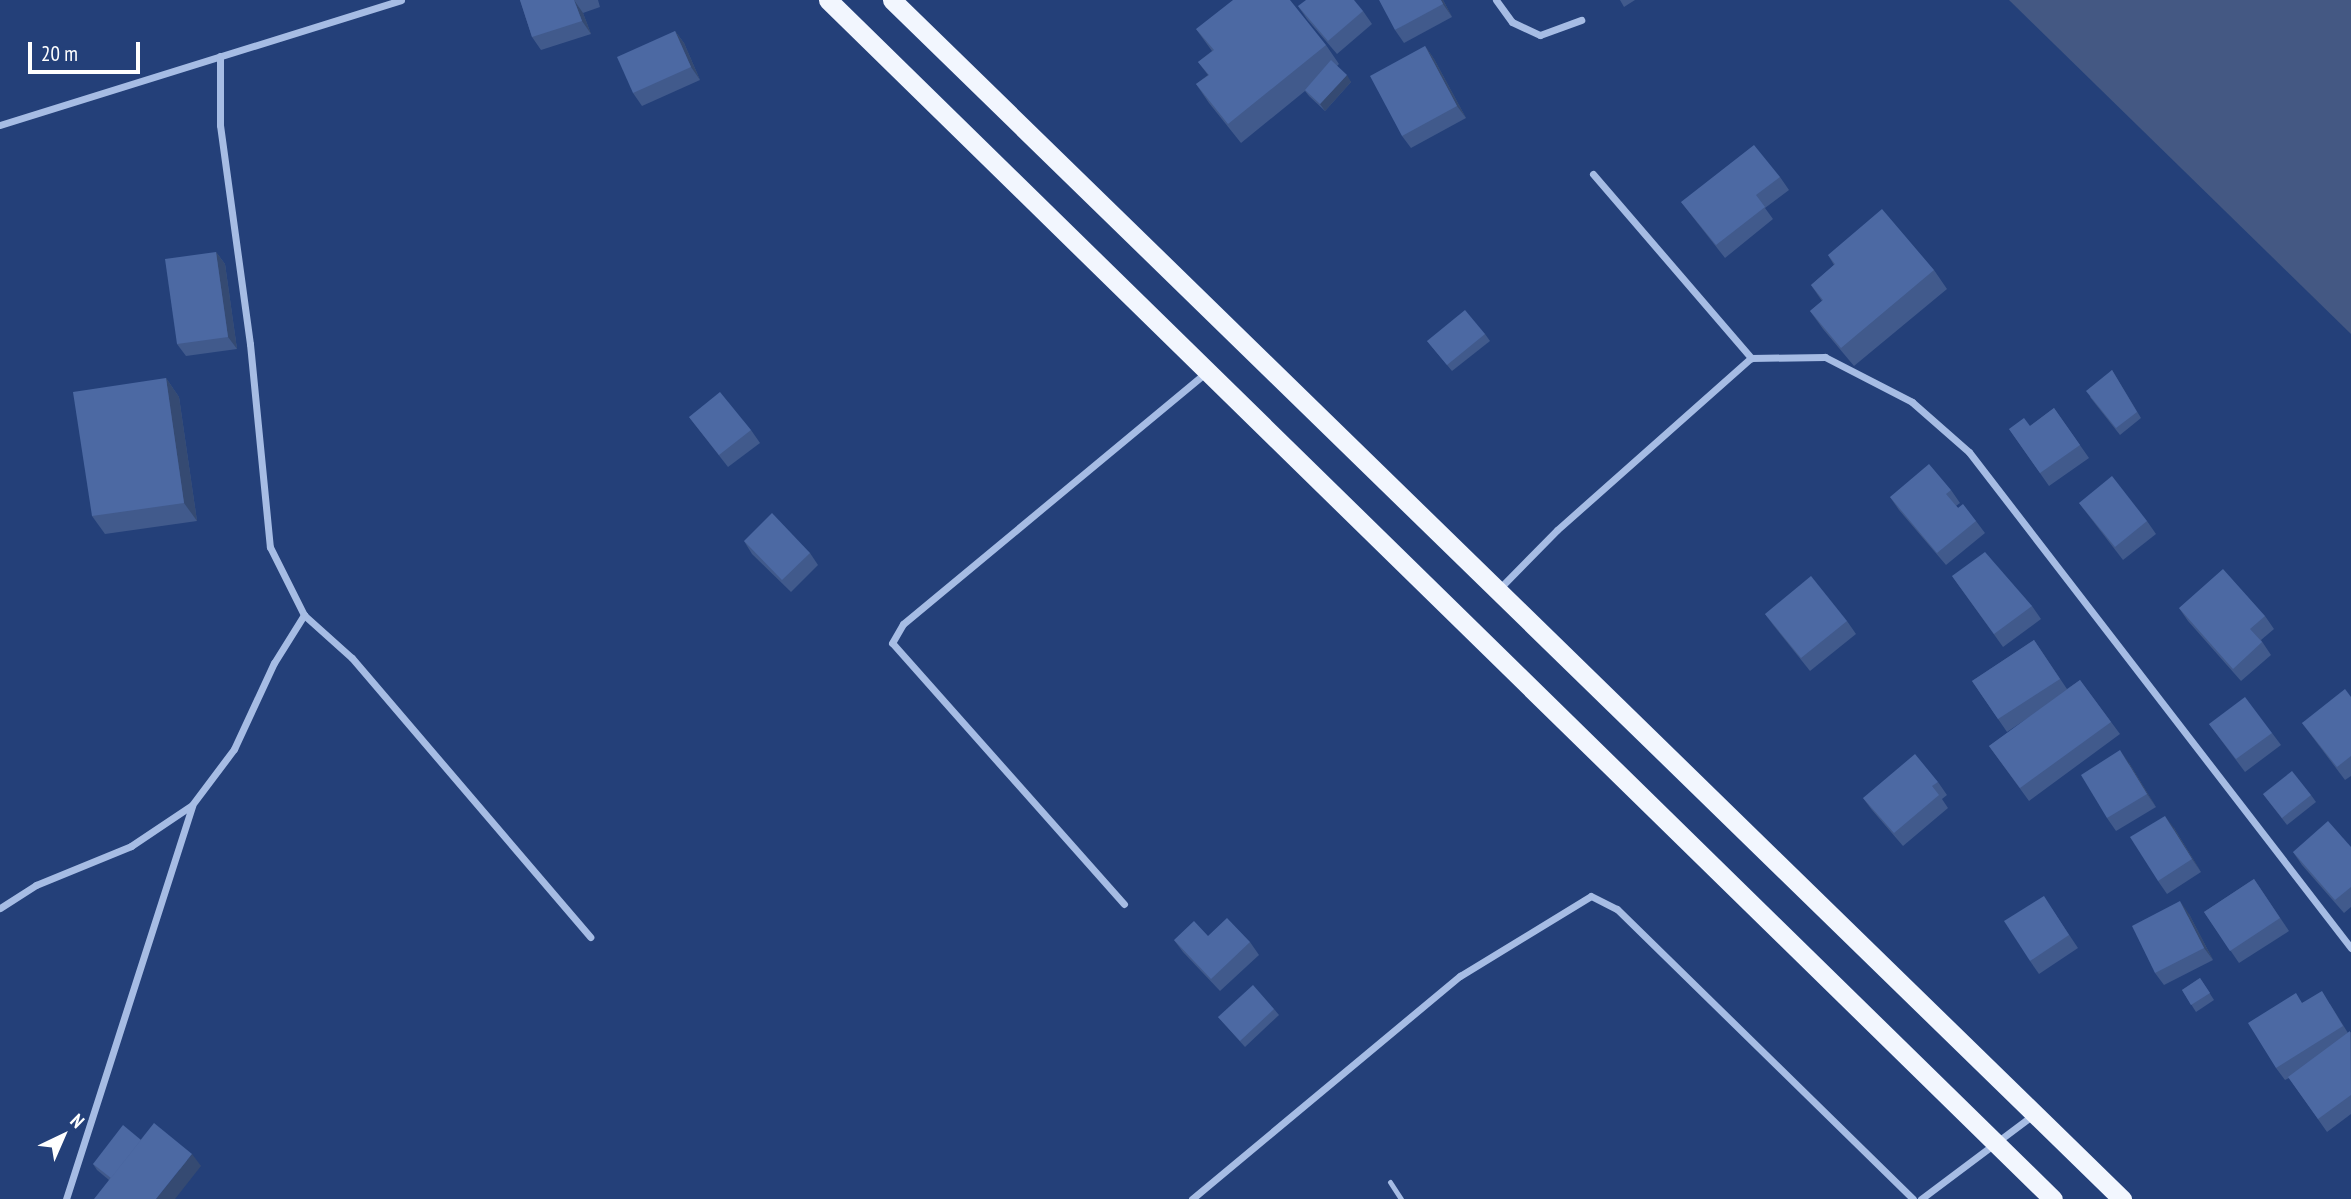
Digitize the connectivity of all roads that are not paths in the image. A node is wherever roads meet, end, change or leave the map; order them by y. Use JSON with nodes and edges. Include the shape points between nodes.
{"nodes":[{"id":1,"x":401,"y":0,"type":"edge"},
{"id":2,"x":828,"y":0,"type":"edge"},
{"id":3,"x":892,"y":0,"type":"edge"},
{"id":4,"x":1496,"y":0,"type":"edge"},
{"id":5,"x":1581,"y":20,"type":"dead end"},
{"id":6,"x":220,"y":56,"type":"junction"},
{"id":7,"x":0,"y":125,"type":"edge"},
{"id":8,"x":1593,"y":174,"type":"dead end"},
{"id":9,"x":1751,"y":358,"type":"junction"},
{"id":10,"x":1208,"y":372,"type":"junction"},
{"id":11,"x":1496,"y":592,"type":"junction"},
{"id":12,"x":304,"y":615,"type":"junction"},
{"id":13,"x":192,"y":806,"type":"junction"},
{"id":14,"x":1124,"y":904,"type":"dead end"},
{"id":15,"x":0,"y":908,"type":"edge"},
{"id":16,"x":590,"y":937,"type":"dead end"},
{"id":17,"x":2351,"y":948,"type":"edge"},
{"id":18,"x":2034,"y":1114,"type":"junction"},
{"id":19,"x":1997,"y":1145,"type":"junction"},
{"id":20,"x":1390,"y":1182,"type":"dead end"},
{"id":21,"x":66,"y":1199,"type":"edge"},
{"id":22,"x":1192,"y":1199,"type":"edge"},
{"id":23,"x":1401,"y":1199,"type":"edge"},
{"id":24,"x":1913,"y":1199,"type":"edge"},
{"id":25,"x":1922,"y":1199,"type":"edge"},
{"id":26,"x":2053,"y":1199,"type":"edge"},
{"id":27,"x":2122,"y":1199,"type":"edge"}],
"edges":[{"from":1,"to":6,"type":"street"},
{"from":2,"to":10,"type":"highway"},
{"from":3,"to":11,"type":"highway"},
{"from":4,"to":5,"type":"street","via":[[1513,22],[1540,35]]},
{"from":6,"to":7,"type":"street"},
{"from":6,"to":12,"type":"street","via":[[220,125],[250,344],[270,547]]},
{"from":8,"to":9,"type":"street"},
{"from":9,"to":11,"type":"street","via":[[1557,530]]},
{"from":9,"to":17,"type":"street","via":[[1825,356],[1912,401],[1969,452]]},
{"from":10,"to":14,"type":"street","via":[[903,624],[892,643]]},
{"from":10,"to":19,"type":"highway"},
{"from":11,"to":18,"type":"highway"},
{"from":12,"to":13,"type":"street","via":[[274,663],[234,749]]},
{"from":12,"to":16,"type":"street","via":[[352,657]]},
{"from":13,"to":15,"type":"street","via":[[131,846],[36,885]]},
{"from":13,"to":21,"type":"street"},
{"from":18,"to":19,"type":"street"},
{"from":18,"to":27,"type":"highway"},
{"from":19,"to":25,"type":"street"},
{"from":19,"to":26,"type":"highway"},
{"from":20,"to":23,"type":"lane"},
{"from":22,"to":24,"type":"street","via":[[1460,976],[1591,896],[1617,909]]}]}
